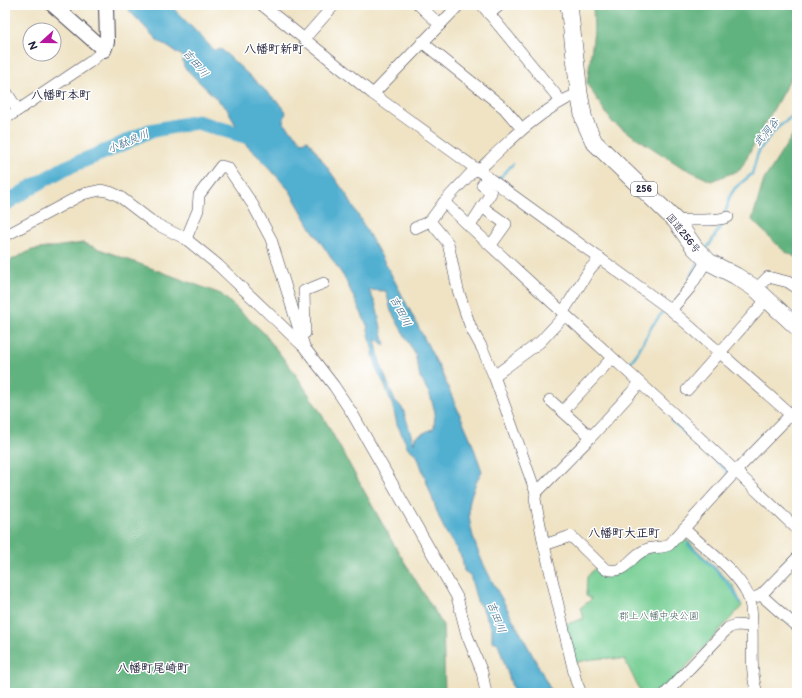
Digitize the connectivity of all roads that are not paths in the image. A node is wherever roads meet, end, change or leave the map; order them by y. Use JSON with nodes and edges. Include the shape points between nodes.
{"nodes":[{"id":1,"x":53,"y":5,"type":"edge"},
{"id":2,"x":106,"y":5,"type":"edge"},
{"id":3,"x":262,"y":5,"type":"edge"},
{"id":4,"x":334,"y":5,"type":"edge"},
{"id":5,"x":419,"y":5,"type":"edge"},
{"id":6,"x":459,"y":5,"type":"edge"},
{"id":7,"x":482,"y":5,"type":"edge"},
{"id":8,"x":500,"y":5,"type":"edge"},
{"id":9,"x":569,"y":5,"type":"edge"},
{"id":10,"x":489,"y":14,"type":"junction"},
{"id":11,"x":440,"y":25,"type":"junction"},
{"id":12,"x":304,"y":39,"type":"junction"},
{"id":13,"x":422,"y":42,"type":"junction"},
{"id":14,"x":104,"y":50,"type":"junction"},
{"id":15,"x":5,"y":90,"type":"edge"},
{"id":16,"x":579,"y":93,"type":"junction"},
{"id":17,"x":373,"y":94,"type":"junction"},
{"id":18,"x":561,"y":101,"type":"junction"},
{"id":19,"x":18,"y":110,"type":"junction"},
{"id":20,"x":5,"y":119,"type":"edge"},
{"id":21,"x":522,"y":129,"type":"junction"},
{"id":22,"x":480,"y":172,"type":"junction"},
{"id":23,"x":444,"y":202,"type":"junction"},
{"id":24,"x":482,"y":207,"type":"junction"},
{"id":25,"x":723,"y":219,"type":"dead end"},
{"id":26,"x":430,"y":221,"type":"junction"},
{"id":27,"x":676,"y":221,"type":"junction"},
{"id":28,"x":470,"y":226,"type":"junction"},
{"id":29,"x":415,"y":228,"type":"dead end"},
{"id":30,"x":5,"y":236,"type":"edge"},
{"id":31,"x":186,"y":239,"type":"junction"},
{"id":32,"x":491,"y":246,"type":"junction"},
{"id":33,"x":600,"y":258,"type":"junction"},
{"id":34,"x":707,"y":260,"type":"junction"},
{"id":35,"x":324,"y":283,"type":"dead end"},
{"id":36,"x":797,"y":288,"type":"edge"},
{"id":37,"x":761,"y":294,"type":"junction"},
{"id":38,"x":671,"y":310,"type":"junction"},
{"id":39,"x":564,"y":314,"type":"junction"},
{"id":40,"x":797,"y":327,"type":"edge"},
{"id":41,"x":300,"y":334,"type":"junction"},
{"id":42,"x":304,"y":347,"type":"junction"},
{"id":43,"x":721,"y":352,"type":"junction"},
{"id":44,"x":612,"y":358,"type":"junction"},
{"id":45,"x":494,"y":376,"type":"junction"},
{"id":46,"x":640,"y":383,"type":"junction"},
{"id":47,"x":687,"y":390,"type":"dead end"},
{"id":48,"x":550,"y":400,"type":"dead end"},
{"id":49,"x":563,"y":411,"type":"junction"},
{"id":50,"x":795,"y":414,"type":"edge"},
{"id":51,"x":590,"y":437,"type":"junction"},
{"id":52,"x":736,"y":471,"type":"junction"},
{"id":53,"x":536,"y":493,"type":"junction"},
{"id":54,"x":797,"y":529,"type":"edge"},
{"id":55,"x":684,"y":530,"type":"junction"},
{"id":56,"x":544,"y":545,"type":"junction"},
{"id":57,"x":797,"y":558,"type":"edge"},
{"id":58,"x":762,"y":595,"type":"junction"},
{"id":59,"x":748,"y":597,"type":"junction"},
{"id":60,"x":752,"y":626,"type":"junction"},
{"id":61,"x":797,"y":627,"type":"edge"},
{"id":62,"x":486,"y":693,"type":"edge"},
{"id":63,"x":581,"y":693,"type":"edge"},
{"id":64,"x":666,"y":693,"type":"edge"},
{"id":65,"x":757,"y":693,"type":"edge"}],
"edges":[{"from":1,"to":14,"type":"main road"},
{"from":2,"to":14,"type":"main road","via":[[107,42]]},
{"from":3,"to":12,"type":"street"},
{"from":4,"to":12,"type":"street"},
{"from":5,"to":11,"type":"street"},
{"from":6,"to":11,"type":"street"},
{"from":7,"to":10,"type":"street"},
{"from":8,"to":10,"type":"street"},
{"from":9,"to":16,"type":"highway","name":"国道256号","number":"256"},
{"from":10,"to":18,"type":"street"},
{"from":11,"to":13,"type":"street"},
{"from":12,"to":17,"type":"street"},
{"from":13,"to":17,"type":"street"},
{"from":13,"to":21,"type":"street","via":[[504,108]]},
{"from":14,"to":19,"type":"street"},
{"from":15,"to":19,"type":"street"},
{"from":16,"to":18,"type":"street"},
{"from":16,"to":27,"type":"highway","name":"国道256号","number":"256","via":[[584,120],[594,142]]},
{"from":17,"to":22,"type":"street"},
{"from":18,"to":21,"type":"street"},
{"from":19,"to":20,"type":"street"},
{"from":21,"to":22,"type":"street"},
{"from":22,"to":23,"type":"street"},
{"from":22,"to":24,"type":"street","via":[[482,185],[491,193]]},
{"from":22,"to":33,"type":"street"},
{"from":23,"to":26,"type":"street"},
{"from":23,"to":28,"type":"street"},
{"from":24,"to":28,"type":"street"},
{"from":24,"to":32,"type":"street","via":[[506,224]]},
{"from":25,"to":27,"type":"street"},
{"from":26,"to":29,"type":"street"},
{"from":26,"to":45,"type":"street","via":[[448,243],[466,314]]},
{"from":27,"to":34,"type":"highway","name":"国道256号","number":"256"},
{"from":28,"to":32,"type":"street"},
{"from":30,"to":31,"type":"street","via":[[83,194],[101,190],[119,196],[154,223]]},
{"from":31,"to":41,"type":"street","via":[[198,210],[199,195],[221,166],[228,168],[253,205],[271,239]]},
{"from":31,"to":42,"type":"street","via":[[218,264]]},
{"from":32,"to":39,"type":"street"},
{"from":33,"to":38,"type":"street"},
{"from":33,"to":39,"type":"street","via":[[590,269]]},
{"from":34,"to":37,"type":"highway","name":"国道256号","number":"256"},
{"from":34,"to":38,"type":"street","via":[[689,289]]},
{"from":35,"to":41,"type":"street","via":[[304,291],[305,333]]},
{"from":36,"to":37,"type":"street","via":[[788,282],[768,277]]},
{"from":37,"to":40,"type":"highway","name":"国道256号","number":"256"},
{"from":37,"to":43,"type":"street"},
{"from":38,"to":43,"type":"street"},
{"from":39,"to":44,"type":"street"},
{"from":39,"to":45,"type":"street","via":[[540,342]]},
{"from":41,"to":42,"type":"street"},
{"from":42,"to":62,"type":"street","via":[[352,413],[457,597],[467,635],[482,672]]},
{"from":43,"to":47,"type":"street"},
{"from":43,"to":50,"type":"street"},
{"from":44,"to":46,"type":"street"},
{"from":44,"to":49,"type":"street"},
{"from":45,"to":53,"type":"street"},
{"from":46,"to":51,"type":"street"},
{"from":46,"to":52,"type":"street"},
{"from":48,"to":49,"type":"street"},
{"from":49,"to":51,"type":"street"},
{"from":50,"to":52,"type":"street"},
{"from":51,"to":53,"type":"street"},
{"from":52,"to":54,"type":"street"},
{"from":52,"to":55,"type":"street"},
{"from":53,"to":56,"type":"street"},
{"from":55,"to":56,"type":"street","via":[[669,545],[647,549],[625,568],[612,571],[605,569],[571,536]]},
{"from":55,"to":59,"type":"street","via":[[730,571]]},
{"from":56,"to":63,"type":"street"},
{"from":57,"to":58,"type":"street"},
{"from":58,"to":59,"type":"street"},
{"from":58,"to":61,"type":"street"},
{"from":59,"to":60,"type":"street"},
{"from":60,"to":64,"type":"street","via":[[736,625],[728,628]]},
{"from":60,"to":65,"type":"street","via":[[752,664]]}]}
